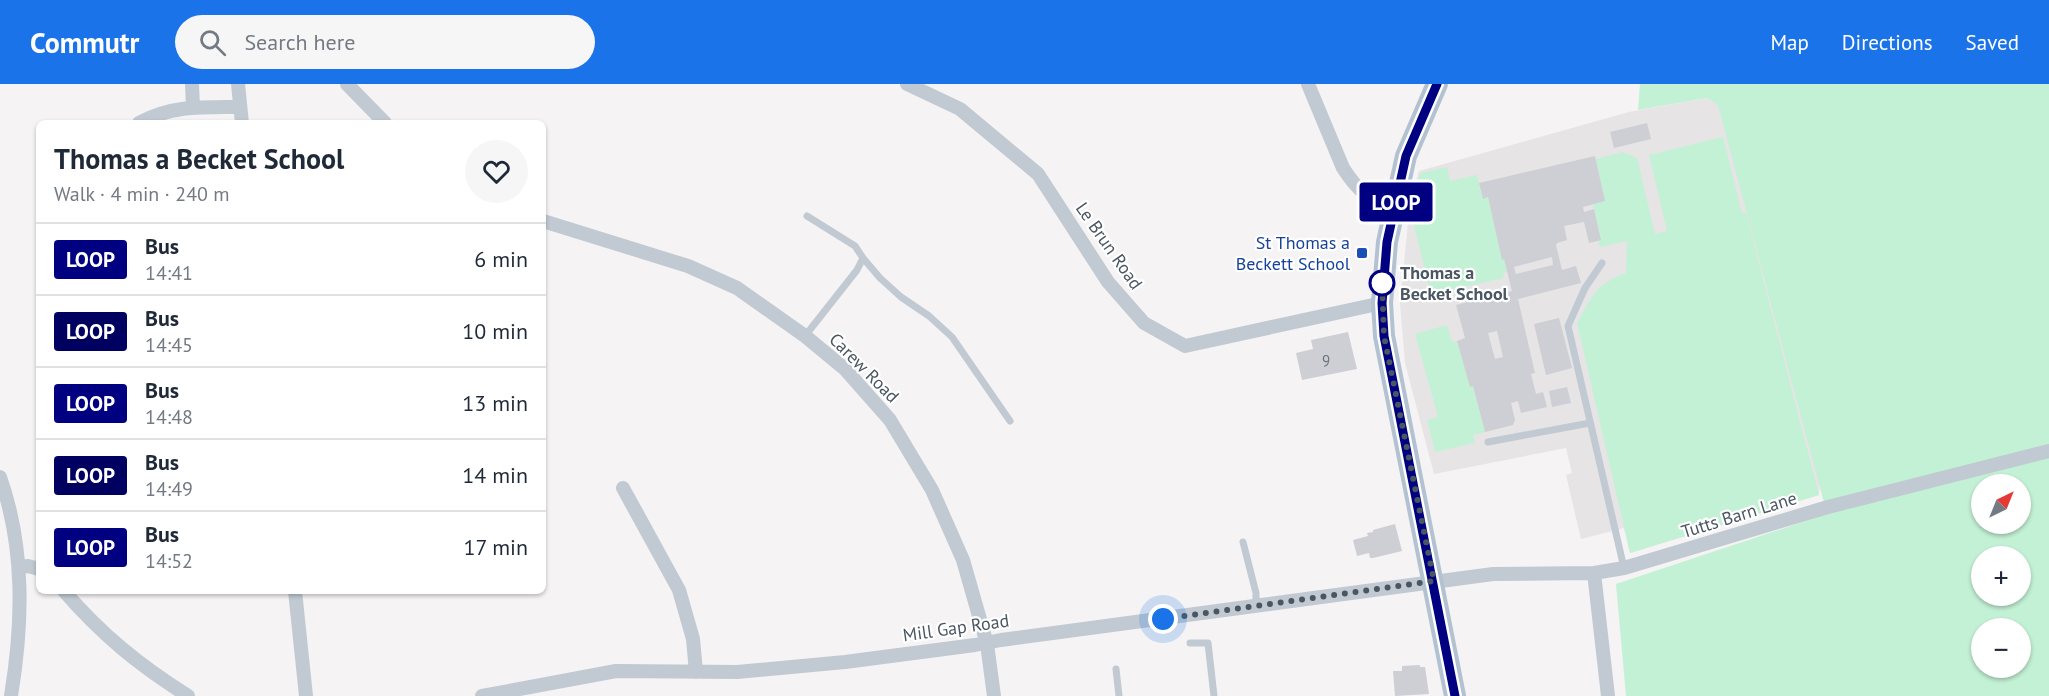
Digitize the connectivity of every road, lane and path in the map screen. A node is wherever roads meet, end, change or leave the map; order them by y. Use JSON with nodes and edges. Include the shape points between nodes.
{"nodes":[{"id":1,"x":192,"y":84,"type":"edge"},
{"id":2,"x":238,"y":84,"type":"edge"},
{"id":3,"x":347,"y":84,"type":"edge"},
{"id":4,"x":907,"y":84,"type":"edge"},
{"id":5,"x":1308,"y":84,"type":"edge"},
{"id":6,"x":1437,"y":84,"type":"edge"},
{"id":7,"x":193,"y":107,"type":"junction"},
{"id":8,"x":240,"y":107,"type":"junction"},
{"id":9,"x":145,"y":120,"type":"edge"},
{"id":10,"x":242,"y":120,"type":"edge"},
{"id":11,"x":382,"y":120,"type":"edge"},
{"id":12,"x":1395,"y":206,"type":"junction"},
{"id":13,"x":807,"y":216,"type":"dead end"},
{"id":14,"x":546,"y":222,"type":"edge"},
{"id":15,"x":863,"y":258,"type":"junction"},
{"id":16,"x":1602,"y":263,"type":"dead end"},
{"id":17,"x":1382,"y":303,"type":"junction"},
{"id":18,"x":805,"y":336,"type":"junction"},
{"id":19,"x":1010,"y":421,"type":"dead end"},
{"id":20,"x":1590,"y":423,"type":"junction"},
{"id":21,"x":1488,"y":442,"type":"dead end"},
{"id":22,"x":2049,"y":451,"type":"edge"},
{"id":23,"x":0,"y":477,"type":"edge"},
{"id":24,"x":623,"y":488,"type":"dead end"},
{"id":25,"x":1243,"y":542,"type":"dead end"},
{"id":26,"x":19,"y":567,"type":"junction"},
{"id":27,"x":36,"y":568,"type":"edge"},
{"id":28,"x":1624,"y":568,"type":"junction"},
{"id":29,"x":1594,"y":573,"type":"junction"},
{"id":30,"x":1434,"y":581,"type":"junction"},
{"id":31,"x":67,"y":594,"type":"edge"},
{"id":32,"x":295,"y":594,"type":"edge"},
{"id":33,"x":1256,"y":607,"type":"junction"},
{"id":34,"x":987,"y":644,"type":"junction"},
{"id":35,"x":1190,"y":644,"type":"dead end"},
{"id":36,"x":1116,"y":669,"type":"dead end"},
{"id":37,"x":696,"y":672,"type":"junction"},
{"id":38,"x":11,"y":696,"type":"edge"},
{"id":39,"x":188,"y":696,"type":"edge"},
{"id":40,"x":306,"y":696,"type":"edge"},
{"id":41,"x":482,"y":696,"type":"edge"},
{"id":42,"x":994,"y":696,"type":"edge"},
{"id":43,"x":1119,"y":696,"type":"edge"},
{"id":44,"x":1214,"y":696,"type":"edge"},
{"id":45,"x":1455,"y":696,"type":"edge"},
{"id":46,"x":1608,"y":696,"type":"edge"}],
"edges":[{"from":1,"to":7,"type":"street"},
{"from":2,"to":8,"type":"street"},
{"from":3,"to":11,"type":"street"},
{"from":4,"to":17,"type":"street","name":"Le Brun Road","via":[[960,109],[1038,174],[1108,282],[1144,323],[1185,346]]},
{"from":5,"to":12,"type":"street","via":[[1343,168],[1359,192]]},
{"from":6,"to":12,"type":"main road","via":[[1406,156]]},
{"from":7,"to":8,"type":"street"},
{"from":7,"to":9,"type":"street","via":[[158,113]]},
{"from":8,"to":10,"type":"street"},
{"from":12,"to":17,"type":"main road","via":[[1387,242]]},
{"from":13,"to":15,"type":"lane","via":[[855,246]]},
{"from":14,"to":18,"type":"street","name":"Carew Road","via":[[688,266],[737,288]]},
{"from":15,"to":18,"type":"lane"},
{"from":15,"to":19,"type":"lane","via":[[901,297],[952,337]]},
{"from":16,"to":20,"type":"lane","via":[[1585,288],[1568,326]]},
{"from":17,"to":30,"type":"main road","via":[[1384,336]]},
{"from":18,"to":34,"type":"street","name":"Carew Road","via":[[845,369],[890,420],[932,490],[963,560]]},
{"from":20,"to":21,"type":"lane"},
{"from":20,"to":28,"type":"lane"},
{"from":22,"to":28,"type":"street","name":"Tutts Barn Lane","via":[[1828,507]]},
{"from":23,"to":26,"type":"street","via":[[16,530]]},
{"from":24,"to":37,"type":"street","via":[[679,590],[693,639]]},
{"from":25,"to":33,"type":"lane"},
{"from":26,"to":27,"type":"street"},
{"from":26,"to":38,"type":"street","via":[[20,620]]},
{"from":28,"to":29,"type":"street","name":"Tutts Barn Lane"},
{"from":29,"to":30,"type":"street","name":"Tutts Barn Lane","via":[[1493,574]]},
{"from":29,"to":46,"type":"street"},
{"from":30,"to":33,"type":"street","name":"Mill Gap Road"},
{"from":30,"to":45,"type":"main road"},
{"from":31,"to":39,"type":"street","via":[[126,653]]},
{"from":32,"to":40,"type":"street"},
{"from":33,"to":34,"type":"street","name":"Mill Gap Road"},
{"from":34,"to":37,"type":"street","name":"Mill Gap Road","via":[[833,663]]},
{"from":34,"to":42,"type":"street","name":"Carew Road"},
{"from":35,"to":44,"type":"lane","via":[[1208,643]]},
{"from":36,"to":43,"type":"lane"},
{"from":37,"to":41,"type":"street","name":"Mill Gap Road","via":[[616,670]]}]}
